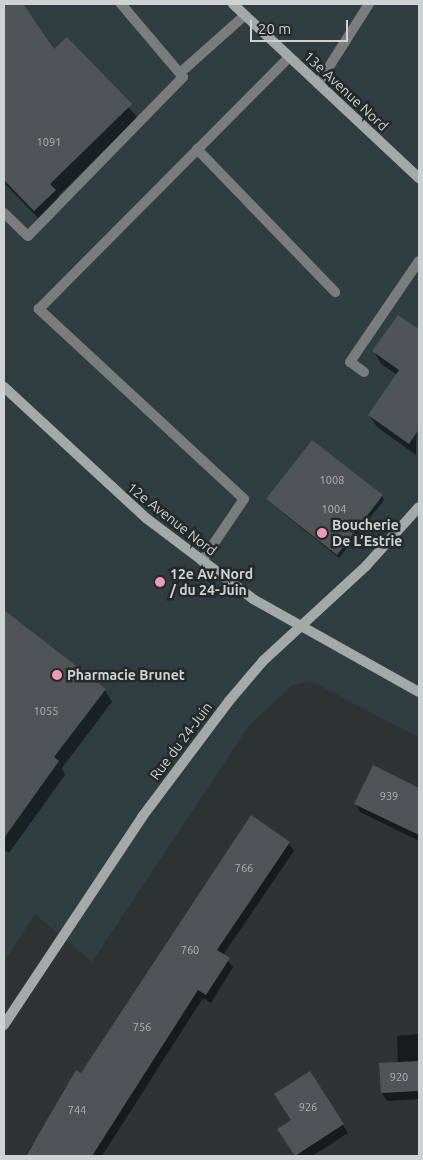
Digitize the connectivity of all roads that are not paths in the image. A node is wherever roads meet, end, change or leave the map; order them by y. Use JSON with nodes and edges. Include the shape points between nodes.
{"nodes":[{"id":1,"x":121,"y":4,"type":"edge"},
{"id":2,"x":233,"y":4,"type":"edge"},
{"id":3,"x":369,"y":4,"type":"edge"},
{"id":4,"x":245,"y":15,"type":"junction"},
{"id":5,"x":289,"y":57,"type":"junction"},
{"id":6,"x":180,"y":74,"type":"junction"},
{"id":7,"x":318,"y":84,"type":"junction"},
{"id":8,"x":197,"y":149,"type":"junction"},
{"id":9,"x":419,"y":178,"type":"edge"},
{"id":10,"x":4,"y":213,"type":"edge"},
{"id":11,"x":419,"y":261,"type":"edge"},
{"id":12,"x":335,"y":292,"type":"dead end"},
{"id":13,"x":364,"y":372,"type":"dead end"},
{"id":14,"x":4,"y":387,"type":"edge"},
{"id":15,"x":419,"y":507,"type":"edge"},
{"id":16,"x":202,"y":560,"type":"junction"},
{"id":17,"x":299,"y":628,"type":"junction"},
{"id":18,"x":419,"y":692,"type":"edge"},
{"id":19,"x":4,"y":1025,"type":"edge"}],
"edges":[{"from":1,"to":6,"type":"lane"},
{"from":2,"to":4,"type":"main road","name":"13e Avenue Nord"},
{"from":3,"to":7,"type":"lane"},
{"from":4,"to":5,"type":"main road","name":"13e Avenue Nord"},
{"from":4,"to":6,"type":"lane"},
{"from":5,"to":7,"type":"main road","name":"13e Avenue Nord"},
{"from":5,"to":8,"type":"lane"},
{"from":6,"to":10,"type":"lane","via":[[183,78],[28,236]]},
{"from":7,"to":9,"type":"main road","name":"13e Avenue Nord"},
{"from":8,"to":12,"type":"lane"},
{"from":8,"to":16,"type":"lane","via":[[39,309],[244,499]]},
{"from":11,"to":13,"type":"lane","via":[[350,362]]},
{"from":14,"to":16,"type":"main road","name":"12e Avenue Nord","via":[[96,474]]},
{"from":15,"to":17,"type":"main road","name":"Rue du 24-Juin","via":[[366,566]]},
{"from":16,"to":17,"type":"main road","name":"12e Avenue Nord"},
{"from":17,"to":18,"type":"main road","name":"12e Avenue Nord"},
{"from":17,"to":19,"type":"main road","name":"Rue du 24-Juin","via":[[263,661],[192,747]]}]}
